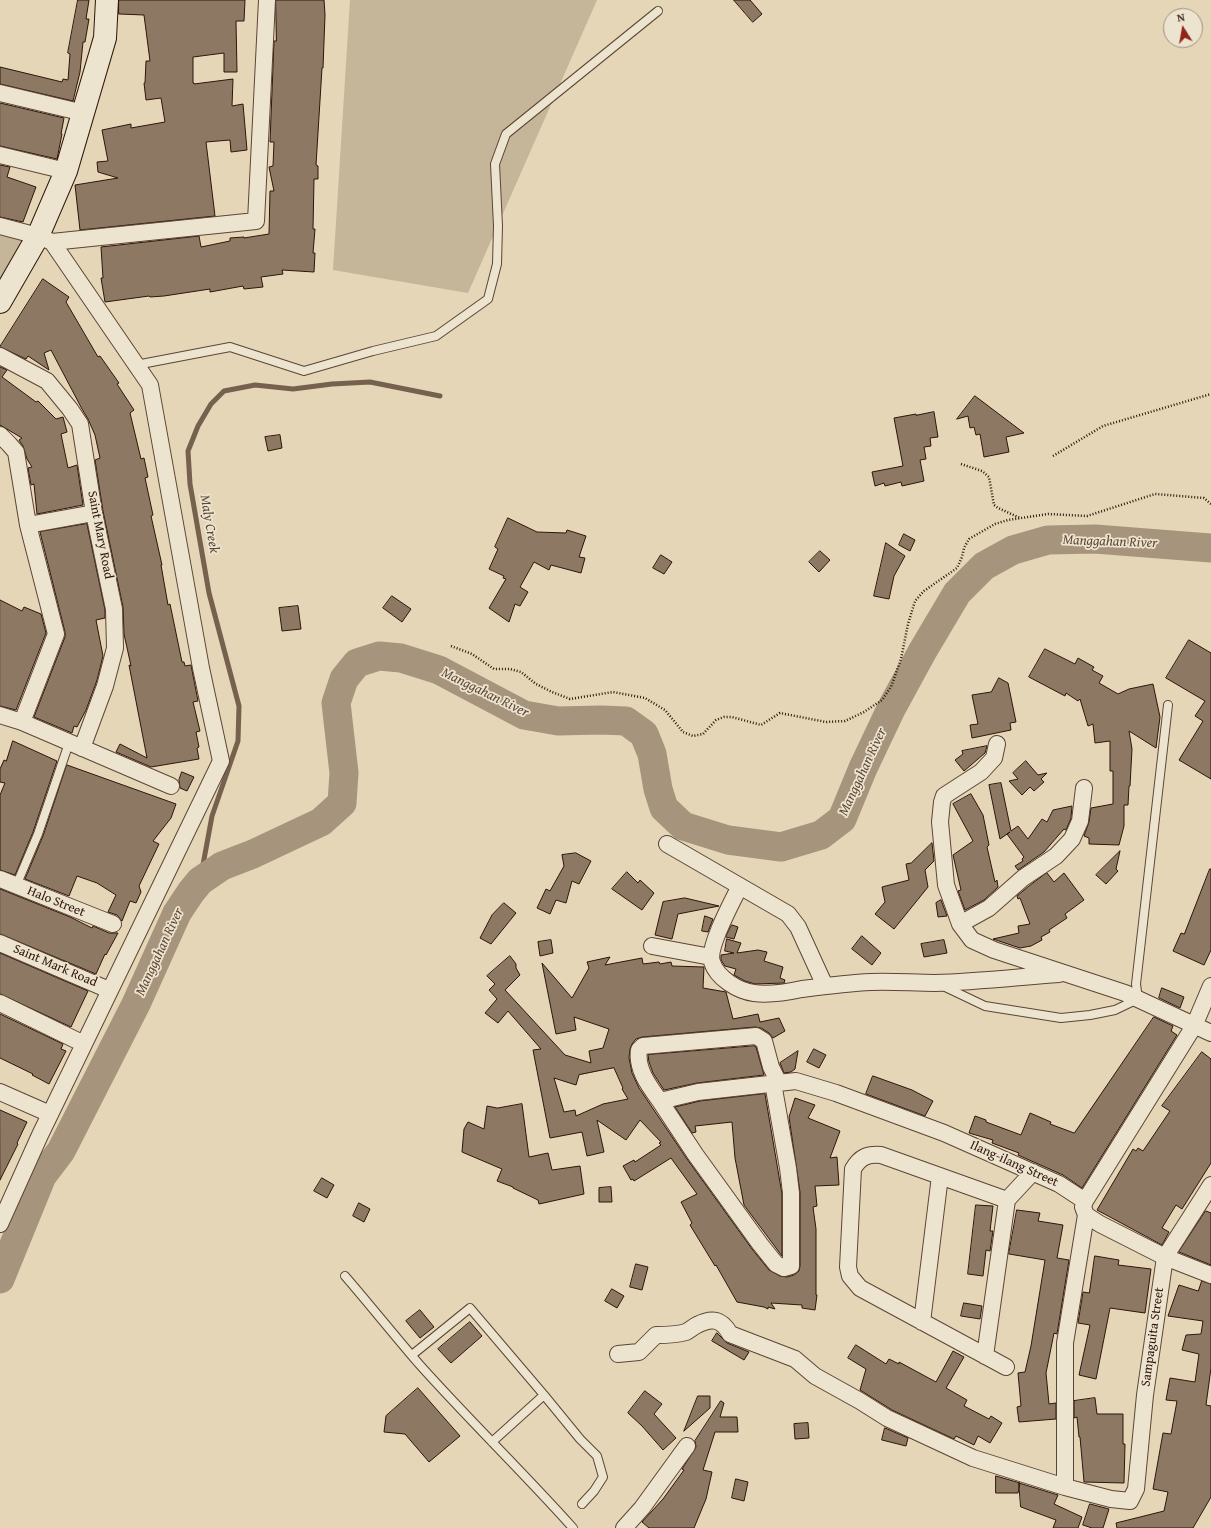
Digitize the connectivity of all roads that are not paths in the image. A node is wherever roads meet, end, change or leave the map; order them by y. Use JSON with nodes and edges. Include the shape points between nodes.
{"nodes":[{"id":1,"x":107,"y":0,"type":"edge"},
{"id":2,"x":267,"y":0,"type":"edge"},
{"id":3,"x":658,"y":11,"type":"dead end"},
{"id":4,"x":0,"y":93,"type":"edge"},
{"id":5,"x":84,"y":113,"type":"junction"},
{"id":6,"x":0,"y":155,"type":"edge"},
{"id":7,"x":66,"y":171,"type":"junction"},
{"id":8,"x":0,"y":226,"type":"edge"},
{"id":9,"x":45,"y":239,"type":"junction"},
{"id":10,"x":0,"y":302,"type":"edge"},
{"id":11,"x":0,"y":356,"type":"edge"},
{"id":12,"x":136,"y":365,"type":"junction"},
{"id":13,"x":0,"y":435,"type":"edge"},
{"id":14,"x":94,"y":513,"type":"junction"},
{"id":15,"x":28,"y":525,"type":"junction"},
{"id":16,"x":1168,"y":705,"type":"dead end"},
{"id":17,"x":0,"y":715,"type":"edge"},
{"id":18,"x":22,"y":722,"type":"junction"},
{"id":19,"x":997,"y":744,"type":"dead end"},
{"id":20,"x":76,"y":746,"type":"junction"},
{"id":21,"x":171,"y":786,"type":"dead end"},
{"id":22,"x":1084,"y":788,"type":"dead end"},
{"id":23,"x":667,"y":844,"type":"dead end"},
{"id":24,"x":0,"y":879,"type":"edge"},
{"id":25,"x":16,"y":886,"type":"junction"},
{"id":26,"x":740,"y":886,"type":"junction"},
{"id":27,"x":113,"y":924,"type":"dead end"},
{"id":28,"x":960,"y":924,"type":"junction"},
{"id":29,"x":0,"y":943,"type":"edge"},
{"id":30,"x":652,"y":946,"type":"dead end"},
{"id":31,"x":711,"y":957,"type":"junction"},
{"id":32,"x":1066,"y":974,"type":"junction"},
{"id":33,"x":936,"y":983,"type":"junction"},
{"id":34,"x":825,"y":986,"type":"junction"},
{"id":35,"x":1211,"y":986,"type":"edge"},
{"id":36,"x":109,"y":990,"type":"junction"},
{"id":37,"x":1138,"y":999,"type":"junction"},
{"id":38,"x":0,"y":1003,"type":"edge"},
{"id":39,"x":1194,"y":1026,"type":"junction"},
{"id":40,"x":1211,"y":1033,"type":"edge"},
{"id":41,"x":84,"y":1044,"type":"junction"},
{"id":42,"x":772,"y":1083,"type":"junction"},
{"id":43,"x":0,"y":1092,"type":"edge"},
{"id":44,"x":660,"y":1101,"type":"junction"},
{"id":45,"x":50,"y":1114,"type":"junction"},
{"id":46,"x":1033,"y":1172,"type":"junction"},
{"id":47,"x":940,"y":1176,"type":"junction"},
{"id":48,"x":1211,"y":1184,"type":"edge"},
{"id":49,"x":1007,"y":1200,"type":"junction"},
{"id":50,"x":1086,"y":1208,"type":"junction"},
{"id":51,"x":0,"y":1224,"type":"edge"},
{"id":52,"x":1165,"y":1257,"type":"junction"},
{"id":53,"x":1211,"y":1275,"type":"edge"},
{"id":54,"x":345,"y":1276,"type":"dead end"},
{"id":55,"x":922,"y":1322,"type":"junction"},
{"id":56,"x":618,"y":1354,"type":"dead end"},
{"id":57,"x":412,"y":1355,"type":"junction"},
{"id":58,"x":985,"y":1356,"type":"junction"},
{"id":59,"x":1006,"y":1367,"type":"dead end"},
{"id":60,"x":544,"y":1395,"type":"junction"},
{"id":61,"x":492,"y":1442,"type":"junction"},
{"id":62,"x":687,"y":1446,"type":"dead end"},
{"id":63,"x":1065,"y":1487,"type":"junction"},
{"id":64,"x":582,"y":1504,"type":"dead end"},
{"id":65,"x":573,"y":1528,"type":"edge"},
{"id":66,"x":624,"y":1528,"type":"edge"}],
"edges":[{"from":1,"to":5,"type":"street","via":[[105,38]]},
{"from":2,"to":9,"type":"street","via":[[256,221]]},
{"from":3,"to":12,"type":"lane","via":[[506,134],[495,164],[498,264],[488,299],[436,336],[304,371],[230,347]]},
{"from":4,"to":5,"type":"street"},
{"from":5,"to":7,"type":"street"},
{"from":6,"to":7,"type":"street"},
{"from":7,"to":9,"type":"street"},
{"from":8,"to":9,"type":"street"},
{"from":9,"to":10,"type":"street"},
{"from":9,"to":12,"type":"street"},
{"from":11,"to":14,"type":"street","name":"Saint Mary Road","via":[[48,381],[80,424]]},
{"from":12,"to":36,"type":"street","via":[[150,386],[201,668],[221,760]]},
{"from":13,"to":15,"type":"street","via":[[16,452]]},
{"from":14,"to":15,"type":"street"},
{"from":14,"to":20,"type":"street","name":"Saint Mary Road","via":[[114,609],[115,648],[105,686]]},
{"from":15,"to":18,"type":"street","via":[[56,634]]},
{"from":16,"to":37,"type":"lane","via":[[1136,984]]},
{"from":17,"to":18,"type":"street"},
{"from":18,"to":20,"type":"street"},
{"from":19,"to":28,"type":"street","via":[[994,758],[981,772],[944,796],[942,802],[940,822],[946,884]]},
{"from":20,"to":21,"type":"street"},
{"from":20,"to":25,"type":"lane"},
{"from":22,"to":28,"type":"street","via":[[1080,821],[1072,839],[1056,856],[1022,878],[989,908]]},
{"from":23,"to":26,"type":"street"},
{"from":24,"to":25,"type":"street","name":"Halo Street"},
{"from":25,"to":27,"type":"street","name":"Halo Street"},
{"from":26,"to":31,"type":"street","via":[[721,927]]},
{"from":26,"to":34,"type":"street","via":[[788,914],[798,927]]},
{"from":28,"to":32,"type":"street","via":[[972,940]]},
{"from":29,"to":36,"type":"street","name":"Saint Mark Road"},
{"from":30,"to":31,"type":"street"},
{"from":31,"to":34,"type":"street","via":[[720,974],[731,984],[755,994]]},
{"from":32,"to":33,"type":"street"},
{"from":32,"to":37,"type":"street"},
{"from":33,"to":34,"type":"street","via":[[871,982]]},
{"from":33,"to":37,"type":"lane","via":[[985,1006],[1061,1018],[1115,1010]]},
{"from":35,"to":39,"type":"street"},
{"from":36,"to":41,"type":"street"},
{"from":37,"to":39,"type":"street"},
{"from":38,"to":41,"type":"street"},
{"from":39,"to":40,"type":"street"},
{"from":39,"to":50,"type":"street"},
{"from":41,"to":45,"type":"street"},
{"from":42,"to":44,"type":"street","via":[[698,1092]]},
{"from":42,"to":44,"type":"street","via":[[776,1077],[764,1041],[756,1036],[644,1046],[639,1050],[640,1064],[644,1077]]},
{"from":42,"to":44,"type":"street","via":[[791,1193],[791,1266],[784,1268],[776,1264],[760,1244]]},
{"from":42,"to":46,"type":"street","name":"Ilang-ilang Street","via":[[796,1081],[836,1093],[944,1133]]},
{"from":43,"to":45,"type":"street"},
{"from":45,"to":51,"type":"street"},
{"from":46,"to":49,"type":"street"},
{"from":46,"to":50,"type":"street","name":"Ilang-ilang Street","via":[[1059,1184]]},
{"from":47,"to":49,"type":"street"},
{"from":47,"to":55,"type":"street"},
{"from":47,"to":55,"type":"street","via":[[881,1155],[864,1157],[857,1162],[853,1170],[848,1260],[850,1276],[860,1288]]},
{"from":48,"to":52,"type":"street","name":"Sampaguita Street"},
{"from":49,"to":58,"type":"street"},
{"from":50,"to":52,"type":"street","name":"Ilang-ilang Street","via":[[1100,1224]]},
{"from":50,"to":63,"type":"street","via":[[1065,1343]]},
{"from":52,"to":53,"type":"street","name":"Ilang-ilang Street"},
{"from":52,"to":63,"type":"street","name":"Sampaguita Street","via":[[1144,1395],[1136,1489],[1130,1501],[1111,1499]]},
{"from":54,"to":57,"type":"lane"},
{"from":55,"to":58,"type":"street"},
{"from":56,"to":63,"type":"street","via":[[639,1352],[656,1335],[675,1335],[689,1331],[707,1320],[718,1321],[725,1325],[730,1334],[795,1359],[815,1376],[887,1418],[973,1458]]},
{"from":57,"to":60,"type":"lane","via":[[470,1308]]},
{"from":57,"to":61,"type":"lane"},
{"from":58,"to":59,"type":"street"},
{"from":60,"to":61,"type":"lane"},
{"from":60,"to":64,"type":"lane","via":[[597,1456],[603,1476]]},
{"from":61,"to":65,"type":"lane"},
{"from":62,"to":66,"type":"street","via":[[642,1508]]}]}
